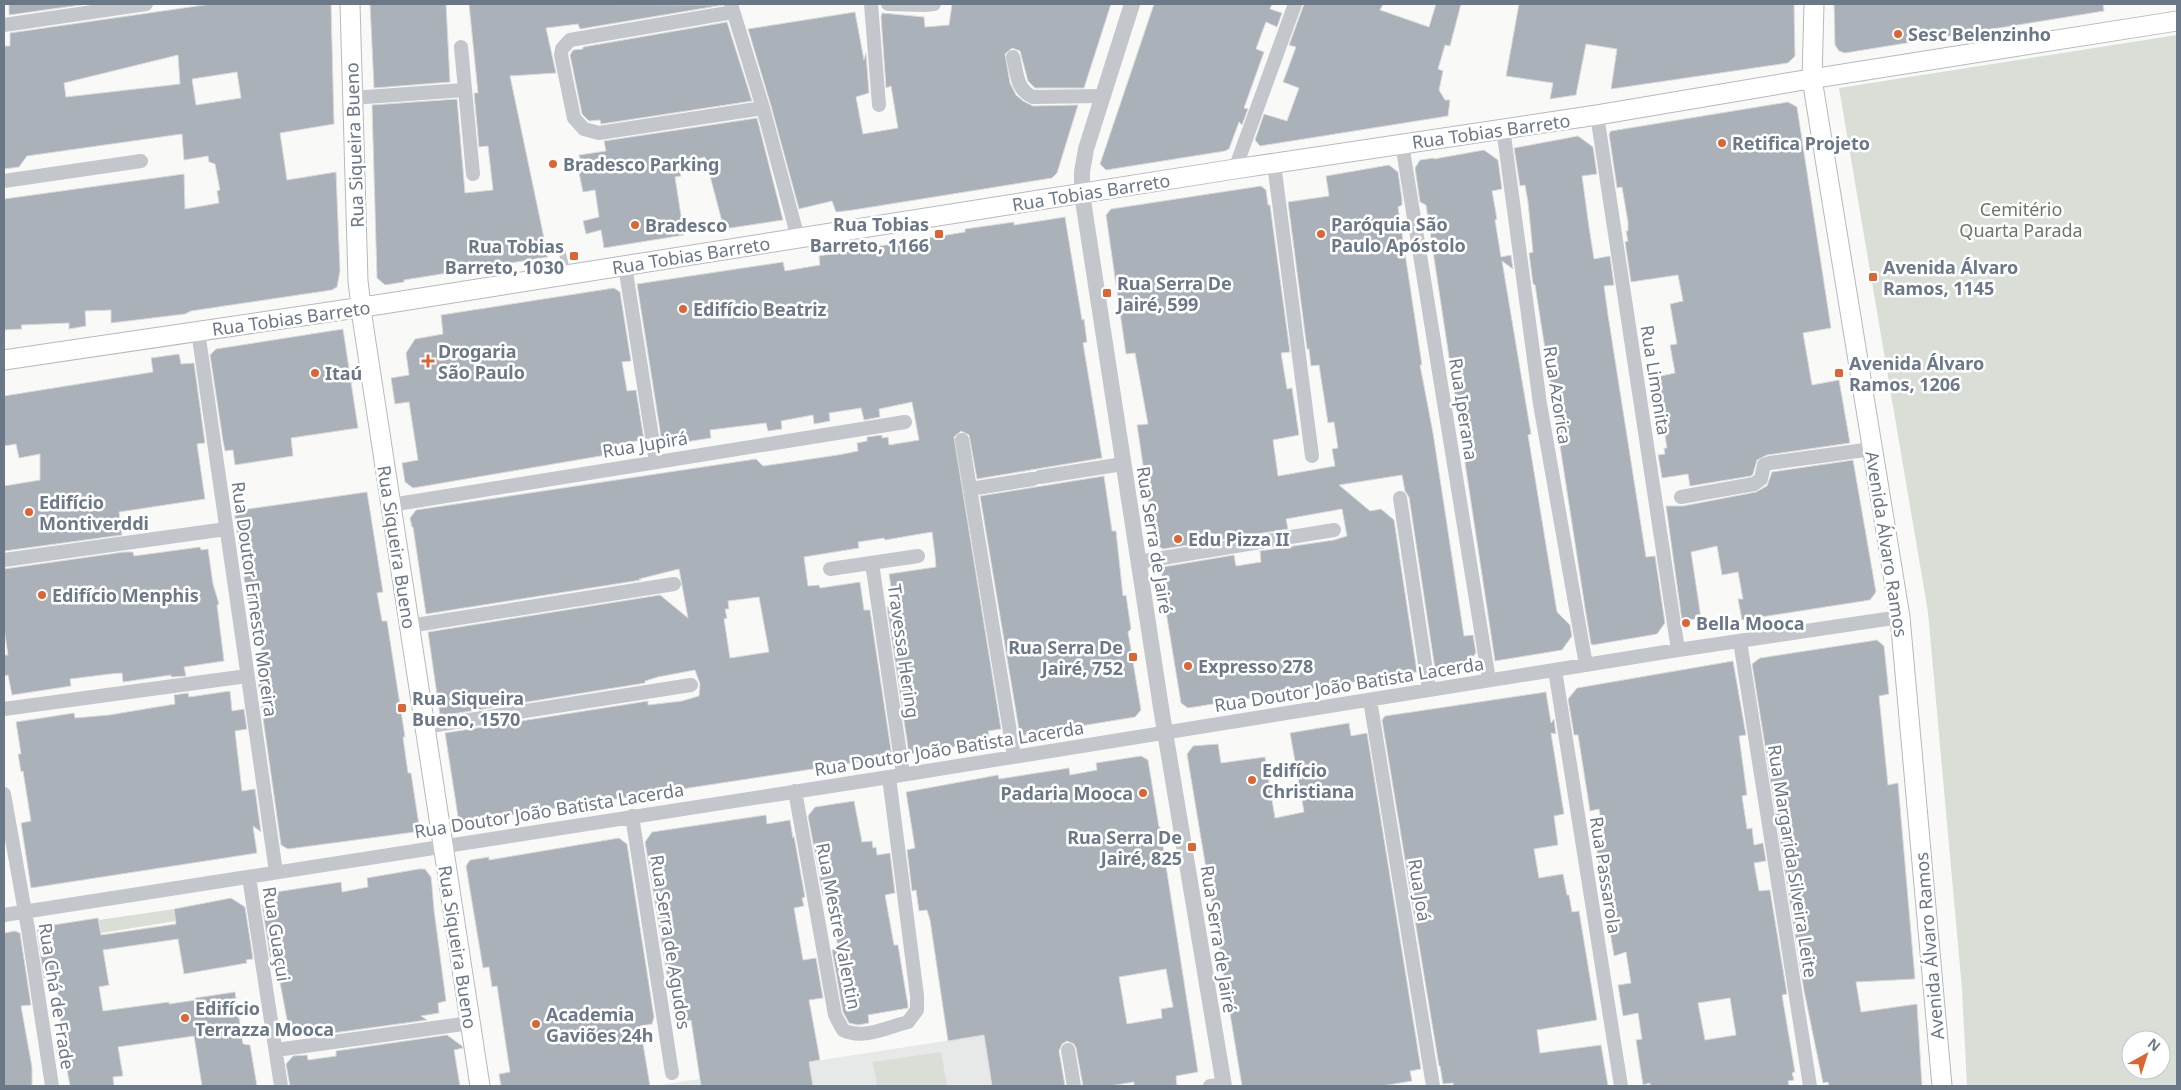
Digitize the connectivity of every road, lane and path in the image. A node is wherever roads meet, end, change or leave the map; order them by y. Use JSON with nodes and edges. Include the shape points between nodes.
{"nodes":[{"id":1,"x":146,"y":4,"type":"edge"},
{"id":2,"x":350,"y":4,"type":"edge"},
{"id":3,"x":871,"y":4,"type":"edge"},
{"id":4,"x":888,"y":4,"type":"edge"},
{"id":5,"x":934,"y":4,"type":"edge"},
{"id":6,"x":1132,"y":4,"type":"edge"},
{"id":7,"x":1295,"y":4,"type":"edge"},
{"id":8,"x":1814,"y":4,"type":"edge"},
{"id":9,"x":732,"y":8,"type":"edge"},
{"id":10,"x":2177,"y":21,"type":"edge"},
{"id":11,"x":4,"y":25,"type":"edge"},
{"id":12,"x":461,"y":47,"type":"dead end"},
{"id":13,"x":1013,"y":57,"type":"dead end"},
{"id":14,"x":1812,"y":79,"type":"junction"},
{"id":15,"x":464,"y":90,"type":"junction"},
{"id":16,"x":1102,"y":96,"type":"junction"},
{"id":17,"x":352,"y":98,"type":"junction"},
{"id":18,"x":879,"y":105,"type":"dead end"},
{"id":19,"x":763,"y":108,"type":"junction"},
{"id":20,"x":1597,"y":115,"type":"junction"},
{"id":21,"x":1503,"y":128,"type":"junction"},
{"id":22,"x":1402,"y":144,"type":"junction"},
{"id":23,"x":141,"y":161,"type":"dead end"},
{"id":24,"x":1274,"y":164,"type":"junction"},
{"id":25,"x":1235,"y":169,"type":"junction"},
{"id":26,"x":474,"y":174,"type":"dead end"},
{"id":27,"x":4,"y":181,"type":"edge"},
{"id":28,"x":1082,"y":194,"type":"junction"},
{"id":29,"x":798,"y":238,"type":"junction"},
{"id":30,"x":561,"y":247,"type":"dead end"},
{"id":31,"x":625,"y":266,"type":"junction"},
{"id":32,"x":568,"y":274,"type":"junction"},
{"id":33,"x":361,"y":307,"type":"junction"},
{"id":34,"x":198,"y":331,"type":"junction"},
{"id":35,"x":4,"y":360,"type":"edge"},
{"id":36,"x":905,"y":422,"type":"dead end"},
{"id":37,"x":962,"y":440,"type":"dead end"},
{"id":38,"x":1872,"y":449,"type":"junction"},
{"id":39,"x":1312,"y":456,"type":"dead end"},
{"id":40,"x":656,"y":462,"type":"junction"},
{"id":41,"x":1123,"y":464,"type":"junction"},
{"id":42,"x":970,"y":489,"type":"junction"},
{"id":43,"x":1681,"y":497,"type":"dead end"},
{"id":44,"x":1400,"y":498,"type":"dead end"},
{"id":45,"x":391,"y":504,"type":"junction"},
{"id":46,"x":226,"y":529,"type":"junction"},
{"id":47,"x":1334,"y":530,"type":"dead end"},
{"id":48,"x":918,"y":556,"type":"dead end"},
{"id":49,"x":4,"y":560,"type":"edge"},
{"id":50,"x":872,"y":562,"type":"junction"},
{"id":51,"x":1138,"y":562,"type":"junction"},
{"id":52,"x":830,"y":569,"type":"dead end"},
{"id":53,"x":674,"y":584,"type":"dead end"},
{"id":54,"x":1900,"y":617,"type":"junction"},
{"id":55,"x":409,"y":626,"type":"junction"},
{"id":56,"x":1740,"y":641,"type":"junction"},
{"id":57,"x":1678,"y":650,"type":"junction"},
{"id":58,"x":1586,"y":665,"type":"junction"},
{"id":59,"x":1555,"y":670,"type":"junction"},
{"id":60,"x":247,"y":676,"type":"junction"},
{"id":61,"x":1489,"y":680,"type":"junction"},
{"id":62,"x":691,"y":685,"type":"dead end"},
{"id":63,"x":1429,"y":690,"type":"junction"},
{"id":64,"x":1370,"y":700,"type":"junction"},
{"id":65,"x":4,"y":709,"type":"edge"},
{"id":66,"x":424,"y":727,"type":"junction"},
{"id":67,"x":1165,"y":732,"type":"junction"},
{"id":68,"x":1014,"y":756,"type":"junction"},
{"id":69,"x":903,"y":774,"type":"junction"},
{"id":70,"x":888,"y":777,"type":"junction"},
{"id":71,"x":795,"y":791,"type":"junction"},
{"id":72,"x":4,"y":794,"type":"edge"},
{"id":73,"x":632,"y":816,"type":"junction"},
{"id":74,"x":443,"y":846,"type":"junction"},
{"id":75,"x":276,"y":872,"type":"junction"},
{"id":76,"x":249,"y":877,"type":"junction"},
{"id":77,"x":25,"y":911,"type":"junction"},
{"id":78,"x":4,"y":915,"type":"edge"},
{"id":79,"x":470,"y":1023,"type":"junction"},
{"id":80,"x":276,"y":1050,"type":"junction"},
{"id":81,"x":1068,"y":1050,"type":"dead end"},
{"id":82,"x":672,"y":1073,"type":"dead end"},
{"id":83,"x":52,"y":1086,"type":"edge"},
{"id":84,"x":281,"y":1086,"type":"edge"},
{"id":85,"x":480,"y":1086,"type":"edge"},
{"id":86,"x":1074,"y":1086,"type":"edge"},
{"id":87,"x":1219,"y":1086,"type":"edge"},
{"id":88,"x":1433,"y":1086,"type":"edge"},
{"id":89,"x":1621,"y":1086,"type":"edge"},
{"id":90,"x":1810,"y":1086,"type":"edge"},
{"id":91,"x":1942,"y":1086,"type":"edge"}],
"edges":[{"from":1,"to":11,"type":"street"},
{"from":2,"to":17,"type":"main road","name":"Rua Siqueira Bueno"},
{"from":3,"to":18,"type":"street"},
{"from":4,"to":5,"type":"street"},
{"from":6,"to":16,"type":"street","name":"Rua Serra de Jairé"},
{"from":7,"to":25,"type":"street"},
{"from":8,"to":14,"type":"main road","name":"Avenida Álvaro Ramos"},
{"from":9,"to":19,"type":"street"},
{"from":9,"to":19,"type":"street","via":[[570,40],[562,49],[562,64],[574,118],[584,129],[605,132]]},
{"from":10,"to":14,"type":"main road","name":"Rua Tobias Barreto"},
{"from":12,"to":15,"type":"street"},
{"from":13,"to":16,"type":"street","via":[[1019,86],[1028,95]]},
{"from":14,"to":20,"type":"main road","name":"Rua Tobias Barreto"},
{"from":14,"to":38,"type":"main road","name":"Avenida Álvaro Ramos"},
{"from":15,"to":17,"type":"street"},
{"from":15,"to":26,"type":"street"},
{"from":16,"to":28,"type":"street","name":"Rua Serra de Jairé","via":[[1082,172]]},
{"from":17,"to":33,"type":"main road","name":"Rua Siqueira Bueno"},
{"from":19,"to":29,"type":"street"},
{"from":20,"to":21,"type":"main road","name":"Rua Tobias Barreto"},
{"from":20,"to":57,"type":"street","name":"Rua Limonita"},
{"from":21,"to":22,"type":"main road","name":"Rua Tobias Barreto"},
{"from":21,"to":58,"type":"street","name":"Rua Azorica","via":[[1540,404]]},
{"from":22,"to":24,"type":"main road","name":"Rua Tobias Barreto"},
{"from":22,"to":61,"type":"street","name":"Rua Iperana"},
{"from":23,"to":27,"type":"street"},
{"from":24,"to":25,"type":"main road","name":"Rua Tobias Barreto"},
{"from":24,"to":39,"type":"street"},
{"from":25,"to":28,"type":"main road","name":"Rua Tobias Barreto"},
{"from":28,"to":29,"type":"main road","name":"Rua Tobias Barreto"},
{"from":28,"to":41,"type":"street","name":"Rua Serra de Jairé"},
{"from":29,"to":31,"type":"main road","name":"Rua Tobias Barreto"},
{"from":30,"to":32,"type":"lane"},
{"from":31,"to":32,"type":"main road","name":"Rua Tobias Barreto"},
{"from":31,"to":40,"type":"street"},
{"from":32,"to":33,"type":"main road","name":"Rua Tobias Barreto"},
{"from":33,"to":34,"type":"main road","name":"Rua Tobias Barreto"},
{"from":33,"to":45,"type":"main road","name":"Rua Siqueira Bueno"},
{"from":34,"to":35,"type":"main road","name":"Rua Tobias Barreto"},
{"from":34,"to":46,"type":"street","name":"Rua Doutor Ernesto Moreira"},
{"from":36,"to":40,"type":"street","name":"Rua Jupirá"},
{"from":37,"to":42,"type":"street"},
{"from":38,"to":43,"type":"street","via":[[1770,462],[1764,465],[1761,479],[1754,484]]},
{"from":38,"to":54,"type":"main road","name":"Avenida Álvaro Ramos"},
{"from":40,"to":45,"type":"street","name":"Rua Jupirá"},
{"from":41,"to":42,"type":"street"},
{"from":41,"to":51,"type":"street","name":"Rua Serra de Jairé"},
{"from":42,"to":68,"type":"street"},
{"from":44,"to":63,"type":"street"},
{"from":45,"to":55,"type":"main road","name":"Rua Siqueira Bueno"},
{"from":46,"to":49,"type":"street"},
{"from":46,"to":60,"type":"street","name":"Rua Doutor Ernesto Moreira"},
{"from":47,"to":51,"type":"street"},
{"from":48,"to":50,"type":"street","name":"Travessa Hering"},
{"from":50,"to":52,"type":"street","name":"Travessa Hering"},
{"from":50,"to":69,"type":"street","name":"Travessa Hering"},
{"from":51,"to":67,"type":"street","name":"Rua Serra de Jairé"},
{"from":53,"to":55,"type":"street"},
{"from":54,"to":56,"type":"street","name":"Rua Doutor João Batista Lacerda"},
{"from":54,"to":91,"type":"main road","name":"Avenida Álvaro Ramos"},
{"from":55,"to":66,"type":"main road","name":"Rua Siqueira Bueno"},
{"from":56,"to":57,"type":"street","name":"Rua Doutor João Batista Lacerda"},
{"from":56,"to":90,"type":"street","name":"Rua Margarida Silveira Leite"},
{"from":57,"to":58,"type":"street","name":"Rua Doutor João Batista Lacerda"},
{"from":58,"to":59,"type":"street","name":"Rua Doutor João Batista Lacerda"},
{"from":59,"to":61,"type":"street","name":"Rua Doutor João Batista Lacerda"},
{"from":59,"to":89,"type":"street","name":"Rua Passarola"},
{"from":60,"to":65,"type":"street"},
{"from":60,"to":75,"type":"street","name":"Rua Doutor Ernesto Moreira"},
{"from":61,"to":63,"type":"street","name":"Rua Doutor João Batista Lacerda"},
{"from":62,"to":66,"type":"street"},
{"from":63,"to":64,"type":"street","name":"Rua Doutor João Batista Lacerda"},
{"from":64,"to":67,"type":"street","name":"Rua Doutor João Batista Lacerda"},
{"from":64,"to":88,"type":"street","name":"Rua Joá"},
{"from":66,"to":74,"type":"main road","name":"Rua Siqueira Bueno"},
{"from":67,"to":68,"type":"street","name":"Rua Doutor João Batista Lacerda"},
{"from":67,"to":87,"type":"street","name":"Rua Serra de Jairé"},
{"from":68,"to":69,"type":"street","name":"Rua Doutor João Batista Lacerda"},
{"from":69,"to":70,"type":"street","name":"Rua Doutor João Batista Lacerda"},
{"from":70,"to":71,"type":"street","name":"Rua Doutor João Batista Lacerda"},
{"from":70,"to":71,"type":"street","name":"Rua Mestre Valentin","via":[[917,1010],[908,1022],[857,1034],[843,1030],[834,1007]]},
{"from":71,"to":73,"type":"street","name":"Rua Doutor João Batista Lacerda"},
{"from":72,"to":77,"type":"street","name":"Rua Chá de Frade"},
{"from":73,"to":74,"type":"street","name":"Rua Doutor João Batista Lacerda"},
{"from":73,"to":82,"type":"street","name":"Rua Serra de Agudos"},
{"from":74,"to":75,"type":"street","name":"Rua Doutor João Batista Lacerda"},
{"from":74,"to":79,"type":"main road","name":"Rua Siqueira Bueno"},
{"from":75,"to":76,"type":"street","name":"Rua Doutor João Batista Lacerda"},
{"from":76,"to":77,"type":"street","name":"Rua Doutor João Batista Lacerda"},
{"from":76,"to":80,"type":"street","name":"Rua Guaçui"},
{"from":77,"to":78,"type":"street","name":"Rua Doutor João Batista Lacerda"},
{"from":77,"to":83,"type":"street","name":"Rua Chá de Frade"},
{"from":79,"to":80,"type":"street"},
{"from":79,"to":85,"type":"main road","name":"Rua Siqueira Bueno"},
{"from":80,"to":84,"type":"street","name":"Rua Guaçui"},
{"from":81,"to":86,"type":"street"}]}
